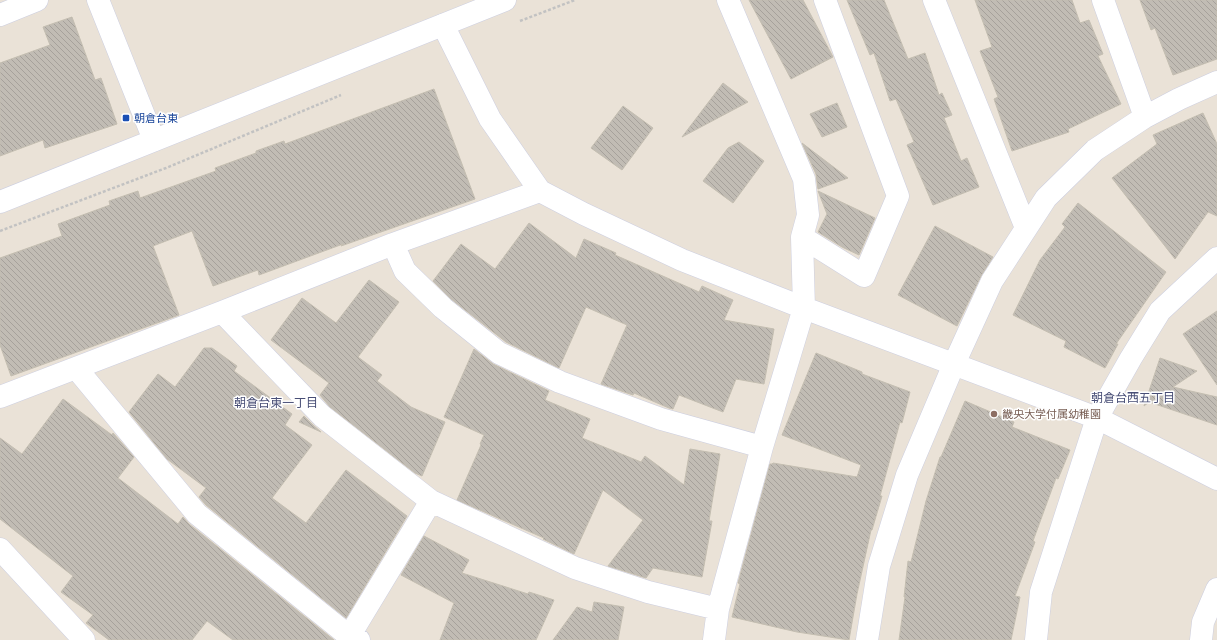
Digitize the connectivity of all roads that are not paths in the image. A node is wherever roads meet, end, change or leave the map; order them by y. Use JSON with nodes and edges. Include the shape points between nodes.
{"nodes":[{"id":1,"x":38,"y":0,"type":"edge"},
{"id":2,"x":98,"y":0,"type":"edge"},
{"id":3,"x":505,"y":0,"type":"edge"},
{"id":4,"x":728,"y":0,"type":"edge"},
{"id":5,"x":825,"y":0,"type":"edge"},
{"id":6,"x":934,"y":0,"type":"edge"},
{"id":7,"x":1103,"y":0,"type":"edge"},
{"id":8,"x":0,"y":15,"type":"edge"},
{"id":9,"x":442,"y":25,"type":"junction"},
{"id":10,"x":1217,"y":82,"type":"edge"},
{"id":11,"x":1145,"y":117,"type":"junction"},
{"id":12,"x":154,"y":140,"type":"junction"},
{"id":13,"x":540,"y":191,"type":"junction"},
{"id":14,"x":0,"y":202,"type":"edge"},
{"id":15,"x":1026,"y":228,"type":"junction"},
{"id":16,"x":802,"y":237,"type":"junction"},
{"id":17,"x":393,"y":244,"type":"junction"},
{"id":18,"x":1217,"y":258,"type":"edge"},
{"id":19,"x":804,"y":308,"type":"junction"},
{"id":20,"x":222,"y":312,"type":"junction"},
{"id":21,"x":954,"y":364,"type":"junction"},
{"id":22,"x":76,"y":368,"type":"junction"},
{"id":23,"x":0,"y":397,"type":"edge"},
{"id":24,"x":1097,"y":418,"type":"junction"},
{"id":25,"x":762,"y":447,"type":"junction"},
{"id":26,"x":1217,"y":479,"type":"edge"},
{"id":27,"x":432,"y":501,"type":"junction"},
{"id":28,"x":0,"y":549,"type":"edge"},
{"id":29,"x":1217,"y":589,"type":"edge"},
{"id":30,"x":718,"y":609,"type":"junction"},
{"id":31,"x":352,"y":638,"type":"edge"},
{"id":32,"x":84,"y":640,"type":"edge"},
{"id":33,"x":714,"y":640,"type":"edge"},
{"id":34,"x":867,"y":640,"type":"edge"},
{"id":35,"x":1036,"y":640,"type":"edge"},
{"id":36,"x":1201,"y":640,"type":"edge"}],
"edges":[{"from":1,"to":8,"type":"street"},
{"from":2,"to":12,"type":"street"},
{"from":3,"to":9,"type":"street"},
{"from":4,"to":16,"type":"street","via":[[804,179],[808,215]]},
{"from":5,"to":16,"type":"street","via":[[898,196],[864,276]]},
{"from":6,"to":15,"type":"street"},
{"from":7,"to":11,"type":"street"},
{"from":9,"to":12,"type":"street"},
{"from":9,"to":13,"type":"street","via":[[490,119]]},
{"from":10,"to":11,"type":"street","via":[[1179,98]]},
{"from":11,"to":15,"type":"street","via":[[1095,150],[1046,198]]},
{"from":12,"to":14,"type":"street"},
{"from":13,"to":17,"type":"street"},
{"from":13,"to":19,"type":"street","via":[[682,260]]},
{"from":15,"to":21,"type":"street","via":[[992,281]]},
{"from":16,"to":19,"type":"street"},
{"from":17,"to":20,"type":"street"},
{"from":17,"to":25,"type":"street","via":[[405,271],[443,308],[499,353],[560,382],[661,419]]},
{"from":18,"to":24,"type":"street","via":[[1160,311]]},
{"from":19,"to":21,"type":"street"},
{"from":19,"to":25,"type":"street"},
{"from":20,"to":22,"type":"street"},
{"from":20,"to":27,"type":"street","via":[[322,416]]},
{"from":21,"to":24,"type":"street"},
{"from":21,"to":34,"type":"street","via":[[904,482],[879,566]]},
{"from":22,"to":23,"type":"street"},
{"from":22,"to":31,"type":"street","via":[[197,514]]},
{"from":24,"to":26,"type":"street"},
{"from":24,"to":35,"type":"street","via":[[1041,592]]},
{"from":25,"to":30,"type":"street"},
{"from":27,"to":30,"type":"street","via":[[575,568],[648,592]]},
{"from":27,"to":31,"type":"street"},
{"from":28,"to":32,"type":"street"},
{"from":29,"to":36,"type":"street","via":[[1203,622]]},
{"from":30,"to":33,"type":"street"}]}
